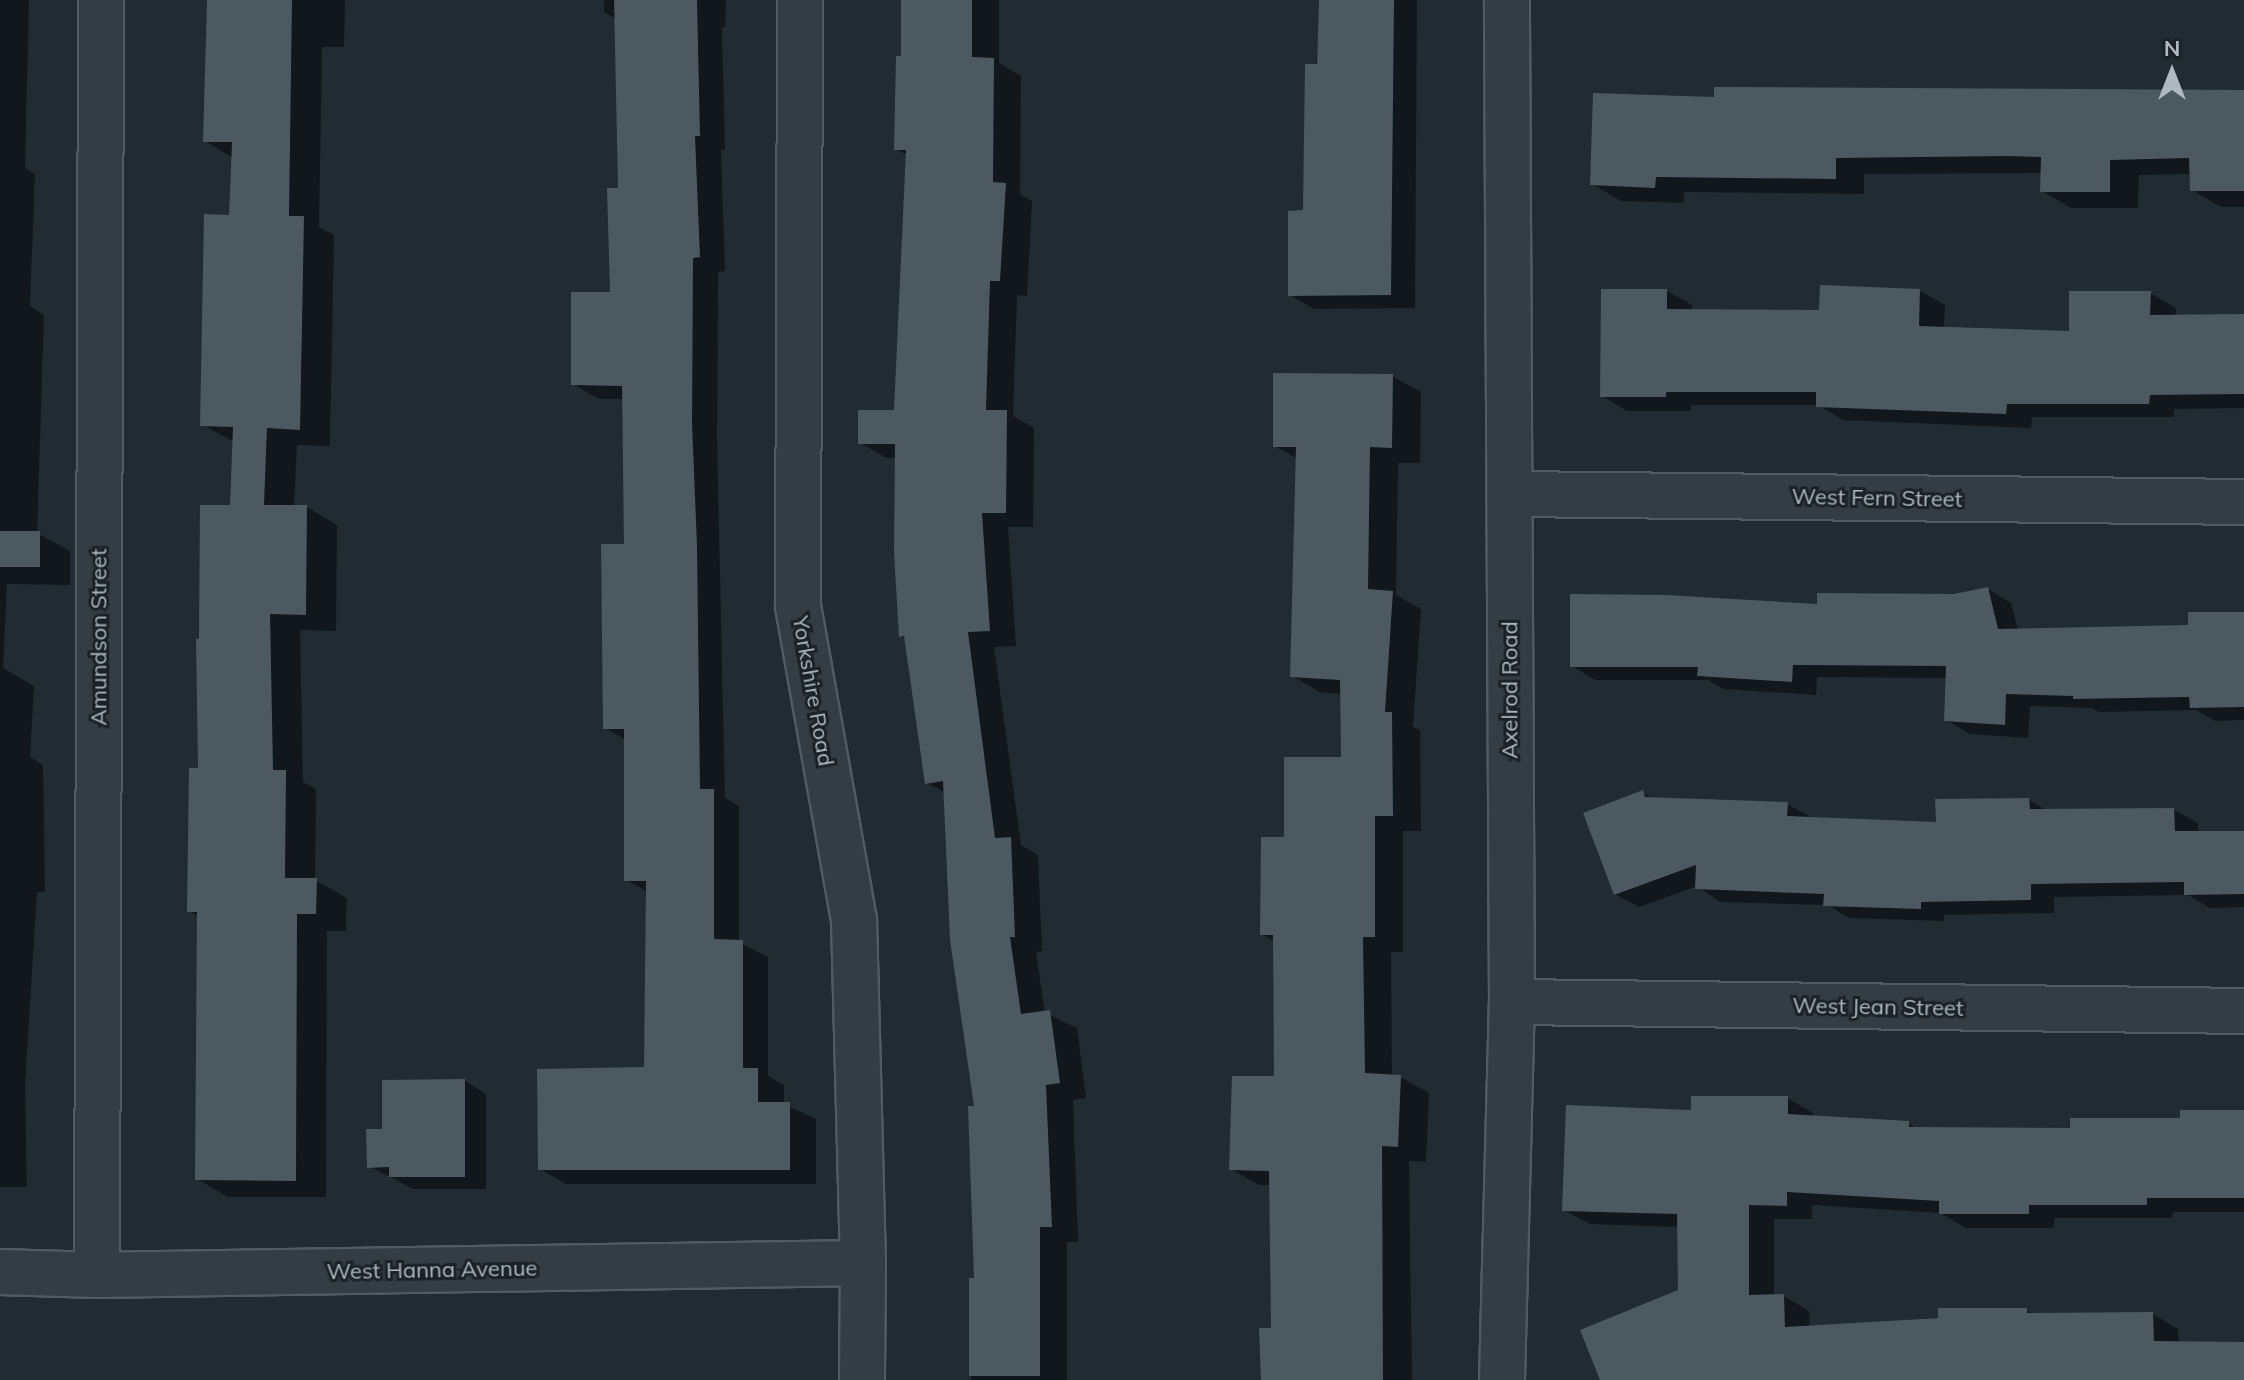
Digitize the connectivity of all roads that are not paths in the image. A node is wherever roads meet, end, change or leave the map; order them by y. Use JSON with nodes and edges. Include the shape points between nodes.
{"nodes":[{"id":1,"x":101,"y":0,"type":"edge"},
{"id":2,"x":800,"y":0,"type":"edge"},
{"id":3,"x":1507,"y":0,"type":"edge"},
{"id":4,"x":1510,"y":494,"type":"junction"},
{"id":5,"x":2244,"y":502,"type":"edge"},
{"id":6,"x":1512,"y":1002,"type":"junction"},
{"id":7,"x":2244,"y":1011,"type":"edge"},
{"id":8,"x":863,"y":1263,"type":"junction"},
{"id":9,"x":0,"y":1272,"type":"edge"},
{"id":10,"x":97,"y":1275,"type":"junction"},
{"id":11,"x":862,"y":1380,"type":"edge"},
{"id":12,"x":1502,"y":1380,"type":"edge"}],
"edges":[{"from":1,"to":10,"type":"street","name":"Amundson Street"},
{"from":2,"to":8,"type":"street","name":"Yorkshire Road","via":[[798,606],[854,920]]},
{"from":3,"to":4,"type":"street","name":"Axelrod Road"},
{"from":4,"to":5,"type":"street","name":"West Fern Street"},
{"from":4,"to":6,"type":"street","name":"Axelrod Road"},
{"from":6,"to":7,"type":"street","name":"West Jean Street"},
{"from":6,"to":12,"type":"street","name":"Axelrod Road"},
{"from":8,"to":10,"type":"street","name":"West Hanna Avenue"},
{"from":8,"to":11,"type":"street","name":"Yorkshire Road"},
{"from":9,"to":10,"type":"street","name":"West Hanna Avenue"}]}
